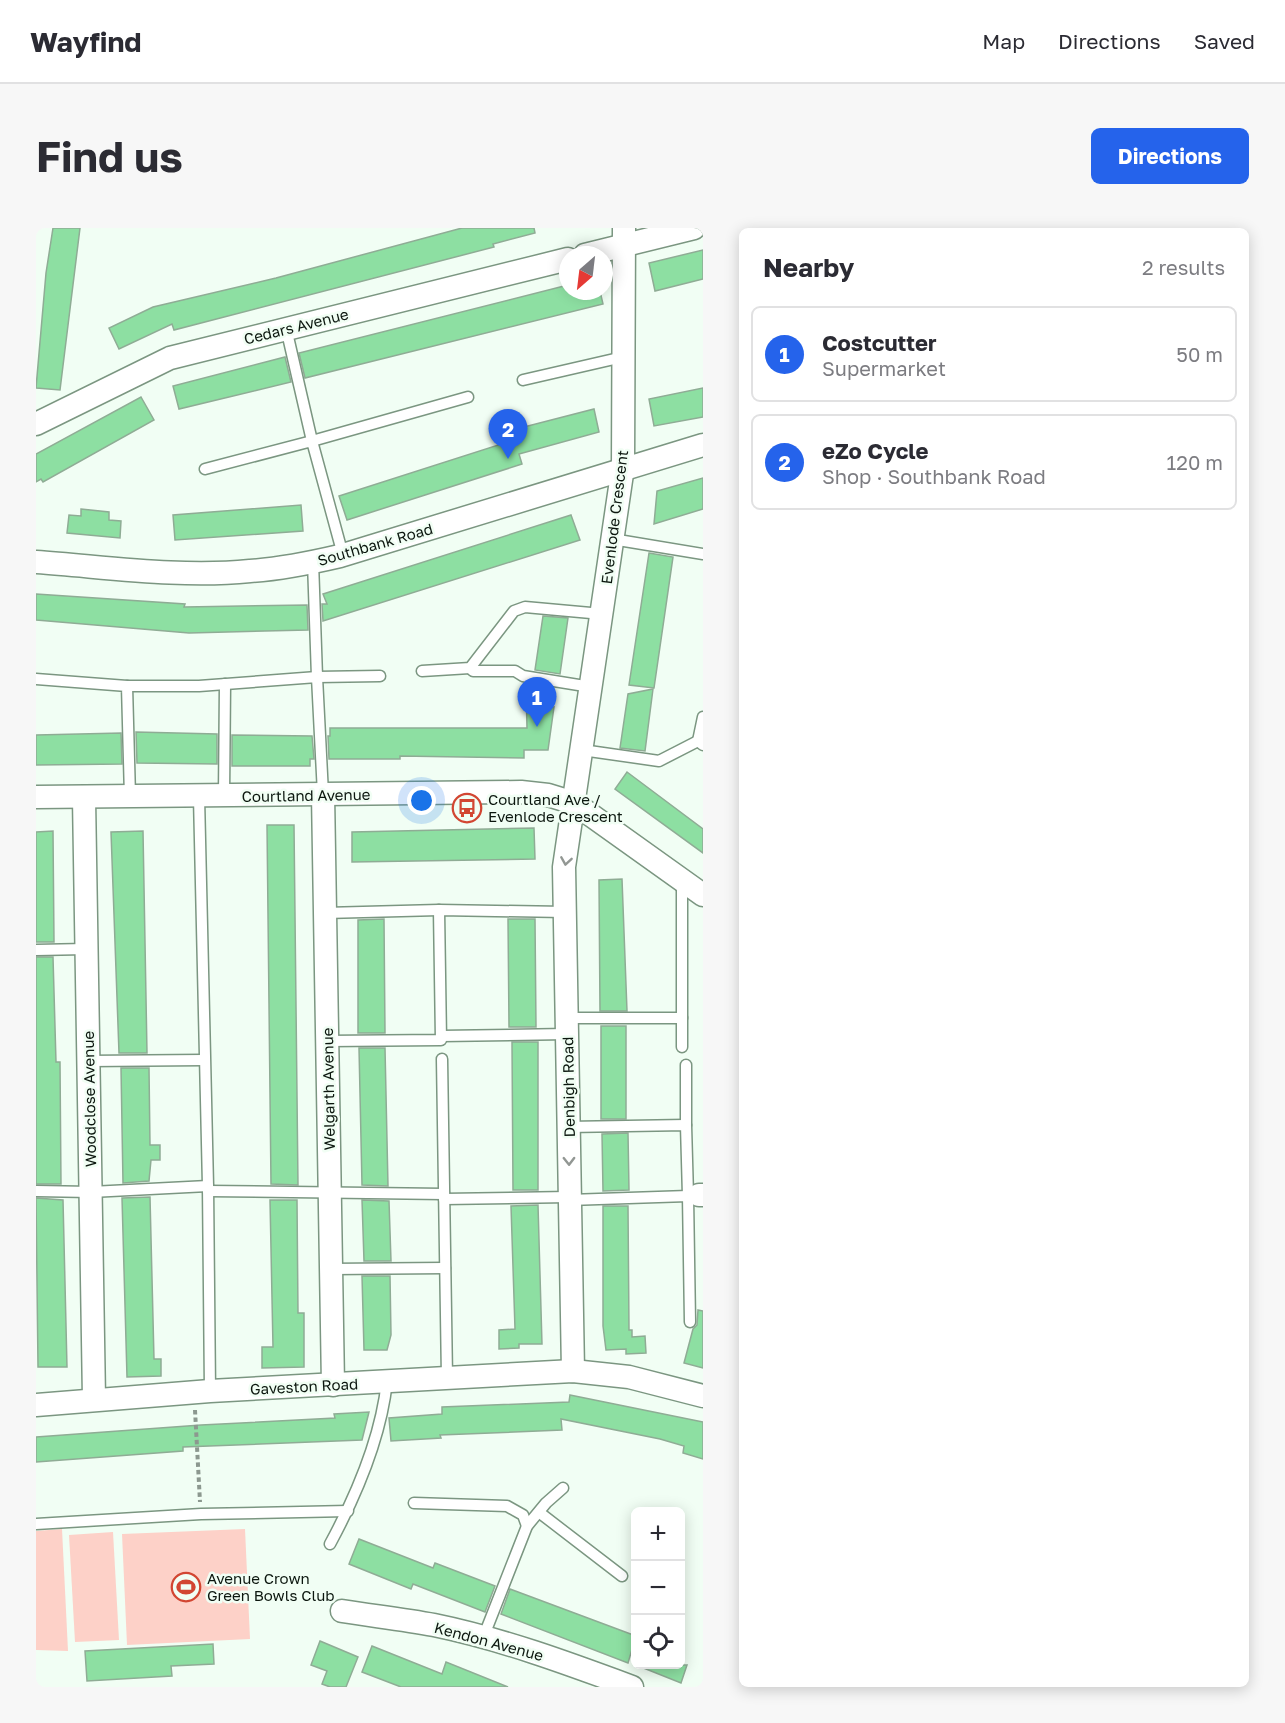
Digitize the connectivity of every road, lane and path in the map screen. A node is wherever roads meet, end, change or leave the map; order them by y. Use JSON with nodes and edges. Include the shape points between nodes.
{"nodes":[{"id":1,"x":694,"y":228,"type":"edge"},
{"id":2,"x":624,"y":237,"type":"edge"},
{"id":3,"x":604,"y":246,"type":"edge"},
{"id":4,"x":559,"y":261,"type":"edge"},
{"id":5,"x":286,"y":328,"type":"junction"},
{"id":6,"x":623,"y":357,"type":"junction"},
{"id":7,"x":523,"y":381,"type":"dead end"},
{"id":8,"x":468,"y":397,"type":"dead end"},
{"id":9,"x":36,"y":424,"type":"edge"},
{"id":10,"x":312,"y":441,"type":"junction"},
{"id":11,"x":703,"y":445,"type":"edge"},
{"id":12,"x":623,"y":467,"type":"junction"},
{"id":13,"x":205,"y":469,"type":"dead end"},
{"id":14,"x":612,"y":539,"type":"junction"},
{"id":15,"x":703,"y":554,"type":"edge"},
{"id":16,"x":343,"y":555,"type":"junction"},
{"id":17,"x":36,"y":562,"type":"edge"},
{"id":18,"x":313,"y":562,"type":"junction"},
{"id":19,"x":602,"y":614,"type":"junction"},
{"id":20,"x":470,"y":668,"type":"junction"},
{"id":21,"x":422,"y":671,"type":"dead end"},
{"id":22,"x":381,"y":676,"type":"dead end"},
{"id":23,"x":317,"y":677,"type":"junction"},
{"id":24,"x":36,"y":678,"type":"edge"},
{"id":25,"x":225,"y":684,"type":"junction"},
{"id":26,"x":127,"y":686,"type":"junction"},
{"id":27,"x":591,"y":687,"type":"junction"},
{"id":28,"x":703,"y":717,"type":"edge"},
{"id":29,"x":701,"y":743,"type":"edge"},
{"id":30,"x":582,"y":750,"type":"junction"},
{"id":31,"x":323,"y":794,"type":"junction"},
{"id":32,"x":224,"y":796,"type":"junction"},
{"id":33,"x":36,"y":797,"type":"edge"},
{"id":34,"x":199,"y":797,"type":"junction"},
{"id":35,"x":84,"y":798,"type":"junction"},
{"id":36,"x":130,"y":798,"type":"junction"},
{"id":37,"x":574,"y":803,"type":"junction"},
{"id":38,"x":682,"y":880,"type":"junction"},
{"id":39,"x":703,"y":895,"type":"edge"},
{"id":40,"x":439,"y":910,"type":"junction"},
{"id":41,"x":565,"y":912,"type":"junction"},
{"id":42,"x":325,"y":913,"type":"junction"},
{"id":43,"x":86,"y":949,"type":"junction"},
{"id":44,"x":36,"y":950,"type":"edge"},
{"id":45,"x":682,"y":1018,"type":"junction"},
{"id":46,"x":567,"y":1026,"type":"junction"},
{"id":47,"x":441,"y":1036,"type":"junction"},
{"id":48,"x":327,"y":1041,"type":"junction"},
{"id":49,"x":682,"y":1047,"type":"dead end"},
{"id":50,"x":442,"y":1059,"type":"dead end"},
{"id":51,"x":204,"y":1060,"type":"junction"},
{"id":52,"x":88,"y":1061,"type":"junction"},
{"id":53,"x":686,"y":1065,"type":"dead end"},
{"id":54,"x":686,"y":1125,"type":"junction"},
{"id":55,"x":568,"y":1127,"type":"junction"},
{"id":56,"x":208,"y":1188,"type":"junction"},
{"id":57,"x":36,"y":1191,"type":"edge"},
{"id":58,"x":91,"y":1192,"type":"junction"},
{"id":59,"x":330,"y":1194,"type":"junction"},
{"id":60,"x":444,"y":1196,"type":"junction"},
{"id":61,"x":697,"y":1196,"type":"edge"},
{"id":62,"x":569,"y":1198,"type":"junction"},
{"id":63,"x":445,"y":1268,"type":"junction"},
{"id":64,"x":331,"y":1269,"type":"junction"},
{"id":65,"x":690,"y":1322,"type":"dead end"},
{"id":66,"x":573,"y":1371,"type":"junction"},
{"id":67,"x":447,"y":1378,"type":"junction"},
{"id":68,"x":387,"y":1382,"type":"junction"},
{"id":69,"x":333,"y":1385,"type":"junction"},
{"id":70,"x":202,"y":1392,"type":"junction"},
{"id":71,"x":703,"y":1396,"type":"edge"},
{"id":72,"x":94,"y":1399,"type":"junction"},
{"id":73,"x":36,"y":1405,"type":"edge"},
{"id":74,"x":563,"y":1488,"type":"dead end"},
{"id":75,"x":414,"y":1503,"type":"dead end"},
{"id":76,"x":348,"y":1511,"type":"junction"},
{"id":77,"x":540,"y":1513,"type":"junction"},
{"id":78,"x":201,"y":1514,"type":"junction"},
{"id":79,"x":36,"y":1524,"type":"edge"},
{"id":80,"x":527,"y":1526,"type":"junction"},
{"id":81,"x":330,"y":1544,"type":"dead end"},
{"id":82,"x":622,"y":1576,"type":"dead end"},
{"id":83,"x":342,"y":1611,"type":"dead end"},
{"id":84,"x":483,"y":1638,"type":"junction"},
{"id":85,"x":632,"y":1687,"type":"edge"}],
"edges":[{"from":1,"to":2,"type":"street"},
{"from":2,"to":3,"type":"street"},
{"from":2,"to":6,"type":"street","name":"Evenlode Crescent"},
{"from":4,"to":5,"type":"street","name":"Cedars Avenue"},
{"from":5,"to":9,"type":"street","name":"Cedars Avenue","via":[[170,358]]},
{"from":5,"to":10,"type":"lane"},
{"from":6,"to":7,"type":"lane"},
{"from":6,"to":12,"type":"street","name":"Evenlode Crescent"},
{"from":8,"to":10,"type":"lane"},
{"from":10,"to":13,"type":"lane"},
{"from":10,"to":16,"type":"lane"},
{"from":11,"to":12,"type":"street","name":"Southbank Road"},
{"from":12,"to":14,"type":"street","name":"Evenlode Crescent"},
{"from":12,"to":16,"type":"street","name":"Southbank Road"},
{"from":14,"to":15,"type":"lane"},
{"from":14,"to":19,"type":"street","name":"Evenlode Crescent"},
{"from":16,"to":18,"type":"street","name":"Southbank Road"},
{"from":17,"to":18,"type":"street","name":"Southbank Road","via":[[190,573],[249,572]]},
{"from":18,"to":23,"type":"lane"},
{"from":19,"to":20,"type":"lane","via":[[525,607],[514,611]]},
{"from":19,"to":27,"type":"street","name":"Evenlode Crescent"},
{"from":20,"to":21,"type":"lane"},
{"from":20,"to":27,"type":"lane","via":[[473,672],[515,670],[522,676]]},
{"from":22,"to":23,"type":"lane"},
{"from":23,"to":25,"type":"lane"},
{"from":23,"to":31,"type":"lane"},
{"from":24,"to":26,"type":"lane"},
{"from":25,"to":26,"type":"lane"},
{"from":25,"to":32,"type":"lane"},
{"from":26,"to":36,"type":"lane"},
{"from":27,"to":30,"type":"street","name":"Evenlode Crescent"},
{"from":28,"to":29,"type":"lane"},
{"from":29,"to":30,"type":"lane","via":[[659,761]]},
{"from":30,"to":37,"type":"street","name":"Evenlode Crescent"},
{"from":31,"to":32,"type":"street","name":"Courtland Avenue"},
{"from":31,"to":37,"type":"street","name":"Courtland Avenue","via":[[521,792]]},
{"from":31,"to":42,"type":"street","name":"Welgarth Avenue"},
{"from":32,"to":34,"type":"street","name":"Courtland Avenue"},
{"from":33,"to":35,"type":"street","name":"Courtland Avenue"},
{"from":34,"to":36,"type":"street","name":"Courtland Avenue"},
{"from":34,"to":51,"type":"lane"},
{"from":35,"to":36,"type":"street","name":"Courtland Avenue"},
{"from":35,"to":43,"type":"street","name":"Woodclose Avenue"},
{"from":37,"to":38,"type":"street","name":"Courtland Avenue"},
{"from":37,"to":41,"type":"street","name":"Denbigh Road","one_way":true,"via":[[564,867]]},
{"from":38,"to":39,"type":"street","name":"Courtland Avenue"},
{"from":38,"to":45,"type":"lane"},
{"from":40,"to":41,"type":"lane"},
{"from":40,"to":42,"type":"lane"},
{"from":40,"to":47,"type":"lane"},
{"from":41,"to":46,"type":"street","name":"Denbigh Road"},
{"from":42,"to":48,"type":"street","name":"Welgarth Avenue"},
{"from":43,"to":44,"type":"lane"},
{"from":43,"to":52,"type":"street","name":"Woodclose Avenue"},
{"from":45,"to":46,"type":"lane"},
{"from":45,"to":49,"type":"lane"},
{"from":46,"to":47,"type":"lane"},
{"from":46,"to":55,"type":"street","name":"Denbigh Road"},
{"from":47,"to":48,"type":"lane","via":[[441,1040]]},
{"from":48,"to":59,"type":"street","name":"Welgarth Avenue"},
{"from":50,"to":60,"type":"lane"},
{"from":51,"to":52,"type":"lane"},
{"from":51,"to":56,"type":"lane"},
{"from":52,"to":58,"type":"street","name":"Woodclose Avenue"},
{"from":53,"to":54,"type":"lane"},
{"from":54,"to":55,"type":"lane"},
{"from":54,"to":61,"type":"lane"},
{"from":55,"to":62,"type":"street","name":"Denbigh Road","one_way":true},
{"from":56,"to":58,"type":"lane"},
{"from":56,"to":59,"type":"lane"},
{"from":56,"to":70,"type":"lane"},
{"from":57,"to":58,"type":"lane"},
{"from":58,"to":72,"type":"street","name":"Woodclose Avenue"},
{"from":59,"to":60,"type":"lane"},
{"from":59,"to":64,"type":"street","name":"Welgarth Avenue"},
{"from":60,"to":62,"type":"lane"},
{"from":60,"to":63,"type":"lane"},
{"from":61,"to":62,"type":"lane"},
{"from":61,"to":65,"type":"lane"},
{"from":62,"to":66,"type":"street","name":"Denbigh Road"},
{"from":63,"to":64,"type":"lane"},
{"from":63,"to":67,"type":"lane"},
{"from":64,"to":69,"type":"street","name":"Welgarth Avenue"},
{"from":66,"to":67,"type":"street","name":"Gaveston Road"},
{"from":66,"to":71,"type":"street","name":"Gaveston Road","via":[[629,1377]]},
{"from":67,"to":68,"type":"street","name":"Gaveston Road"},
{"from":68,"to":69,"type":"street","name":"Gaveston Road"},
{"from":68,"to":76,"type":"lane","via":[[377,1435]]},
{"from":69,"to":70,"type":"street","name":"Gaveston Road"},
{"from":70,"to":72,"type":"street","name":"Gaveston Road"},
{"from":70,"to":78,"type":"path"},
{"from":72,"to":73,"type":"street","name":"Gaveston Road"},
{"from":74,"to":77,"type":"lane"},
{"from":75,"to":80,"type":"lane","via":[[507,1506],[523,1515]]},
{"from":76,"to":78,"type":"lane"},
{"from":76,"to":81,"type":"lane"},
{"from":77,"to":80,"type":"lane"},
{"from":77,"to":82,"type":"lane"},
{"from":78,"to":79,"type":"lane"},
{"from":80,"to":84,"type":"lane"},
{"from":83,"to":84,"type":"street","name":"Kendon Avenue","via":[[434,1625]]},
{"from":84,"to":85,"type":"street","name":"Kendon Avenue"}]}
